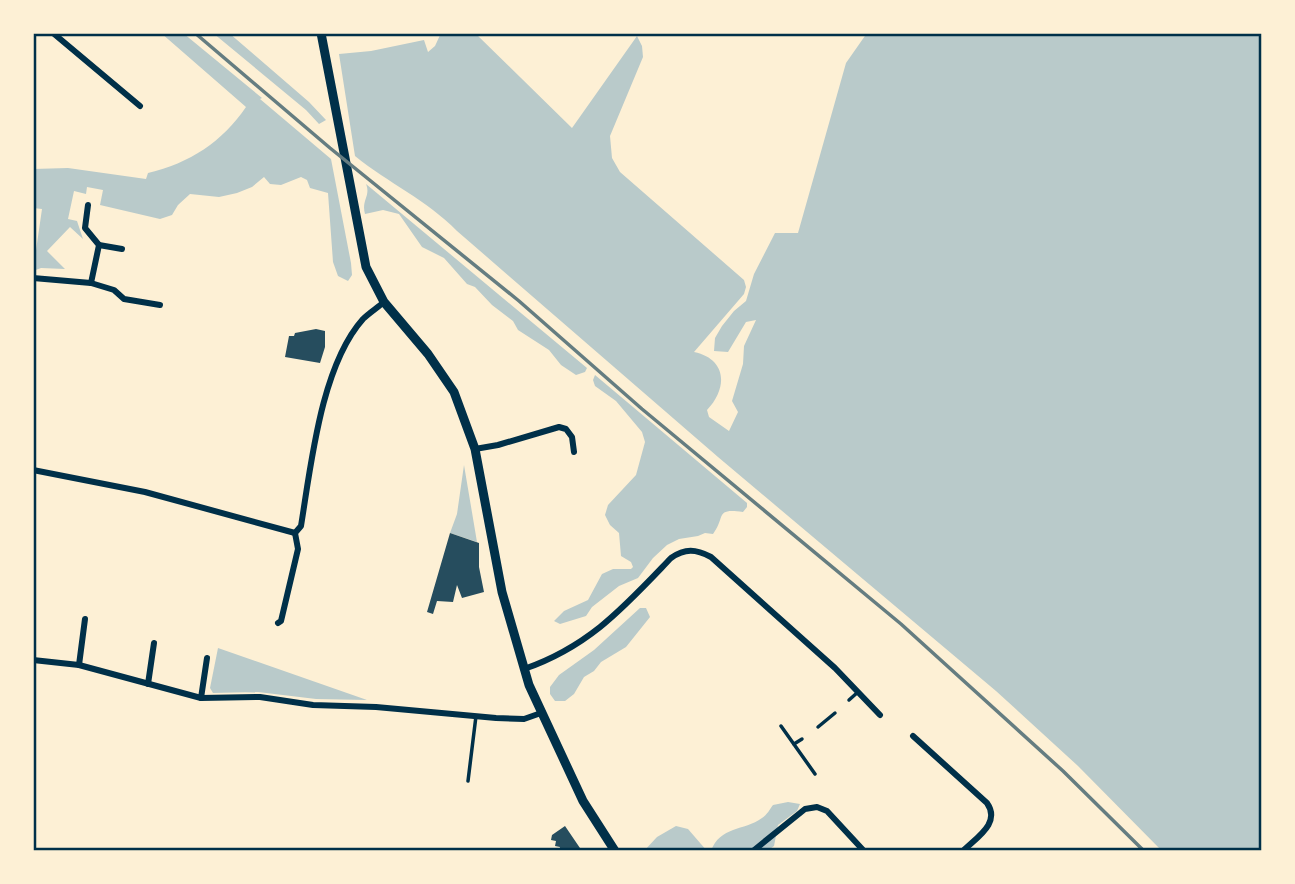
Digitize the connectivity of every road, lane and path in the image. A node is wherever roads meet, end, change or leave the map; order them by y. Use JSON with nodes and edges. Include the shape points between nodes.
{"nodes":[{"id":1,"x":53,"y":33,"type":"edge"},
{"id":2,"x":321,"y":33,"type":"edge"},
{"id":3,"x":140,"y":106,"type":"dead end"},
{"id":4,"x":88,"y":205,"type":"dead end"},
{"id":5,"x":99,"y":245,"type":"junction"},
{"id":6,"x":122,"y":249,"type":"dead end"},
{"id":7,"x":33,"y":278,"type":"edge"},
{"id":8,"x":91,"y":283,"type":"junction"},
{"id":9,"x":384,"y":302,"type":"junction"},
{"id":10,"x":160,"y":305,"type":"dead end"},
{"id":11,"x":475,"y":449,"type":"junction"},
{"id":12,"x":574,"y":452,"type":"dead end"},
{"id":13,"x":33,"y":470,"type":"edge"},
{"id":14,"x":295,"y":533,"type":"junction"},
{"id":15,"x":85,"y":619,"type":"dead end"},
{"id":16,"x":278,"y":623,"type":"dead end"},
{"id":17,"x":154,"y":643,"type":"dead end"},
{"id":18,"x":207,"y":658,"type":"dead end"},
{"id":19,"x":33,"y":660,"type":"edge"},
{"id":20,"x":79,"y":665,"type":"junction"},
{"id":21,"x":524,"y":669,"type":"junction"},
{"id":22,"x":148,"y":684,"type":"junction"},
{"id":23,"x":858,"y":691,"type":"junction"},
{"id":24,"x":201,"y":698,"type":"junction"},
{"id":25,"x":849,"y":700,"type":"dead end"},
{"id":26,"x":541,"y":713,"type":"junction"},
{"id":27,"x":835,"y":713,"type":"dead end"},
{"id":28,"x":880,"y":715,"type":"dead end"},
{"id":29,"x":476,"y":716,"type":"junction"},
{"id":30,"x":781,"y":726,"type":"dead end"},
{"id":31,"x":818,"y":727,"type":"dead end"},
{"id":32,"x":913,"y":736,"type":"dead end"},
{"id":33,"x":802,"y":739,"type":"dead end"},
{"id":34,"x":794,"y":744,"type":"junction"},
{"id":35,"x":815,"y":774,"type":"dead end"},
{"id":36,"x":468,"y":782,"type":"dead end"},
{"id":37,"x":967,"y":849,"type":"edge"},
{"id":38,"x":615,"y":851,"type":"edge"},
{"id":39,"x":753,"y":851,"type":"edge"},
{"id":40,"x":864,"y":851,"type":"edge"}],
"edges":[{"from":1,"to":3,"type":"street"},
{"from":2,"to":9,"type":"main road","via":[[366,267]]},
{"from":4,"to":5,"type":"street","via":[[85,228]]},
{"from":5,"to":6,"type":"street"},
{"from":5,"to":8,"type":"street"},
{"from":7,"to":8,"type":"street"},
{"from":8,"to":10,"type":"street","via":[[114,290],[124,299]]},
{"from":9,"to":11,"type":"main road","via":[[446,378]]},
{"from":9,"to":14,"type":"street","via":[[354,331],[328,384],[301,526]]},
{"from":11,"to":12,"type":"street","via":[[559,428],[572,436]]},
{"from":11,"to":21,"type":"main road","via":[[502,593]]},
{"from":13,"to":14,"type":"street","via":[[145,492]]},
{"from":14,"to":16,"type":"street","via":[[298,549]]},
{"from":15,"to":20,"type":"street"},
{"from":17,"to":22,"type":"street"},
{"from":18,"to":24,"type":"street"},
{"from":19,"to":20,"type":"street"},
{"from":20,"to":22,"type":"street"},
{"from":21,"to":23,"type":"street","via":[[566,651],[605,625],[671,558],[688,550],[711,557]]},
{"from":21,"to":26,"type":"main road"},
{"from":22,"to":24,"type":"street"},
{"from":23,"to":25,"type":"lane"},
{"from":23,"to":28,"type":"street"},
{"from":24,"to":29,"type":"street","via":[[260,697]]},
{"from":26,"to":29,"type":"street","via":[[524,719]]},
{"from":26,"to":38,"type":"main road","via":[[583,801]]},
{"from":27,"to":31,"type":"lane"},
{"from":29,"to":36,"type":"lane"},
{"from":30,"to":34,"type":"lane"},
{"from":32,"to":37,"type":"street","via":[[992,809],[990,824]]},
{"from":33,"to":34,"type":"lane"},
{"from":34,"to":35,"type":"lane"},
{"from":39,"to":40,"type":"street","via":[[805,809],[817,807],[827,811]]}]}
